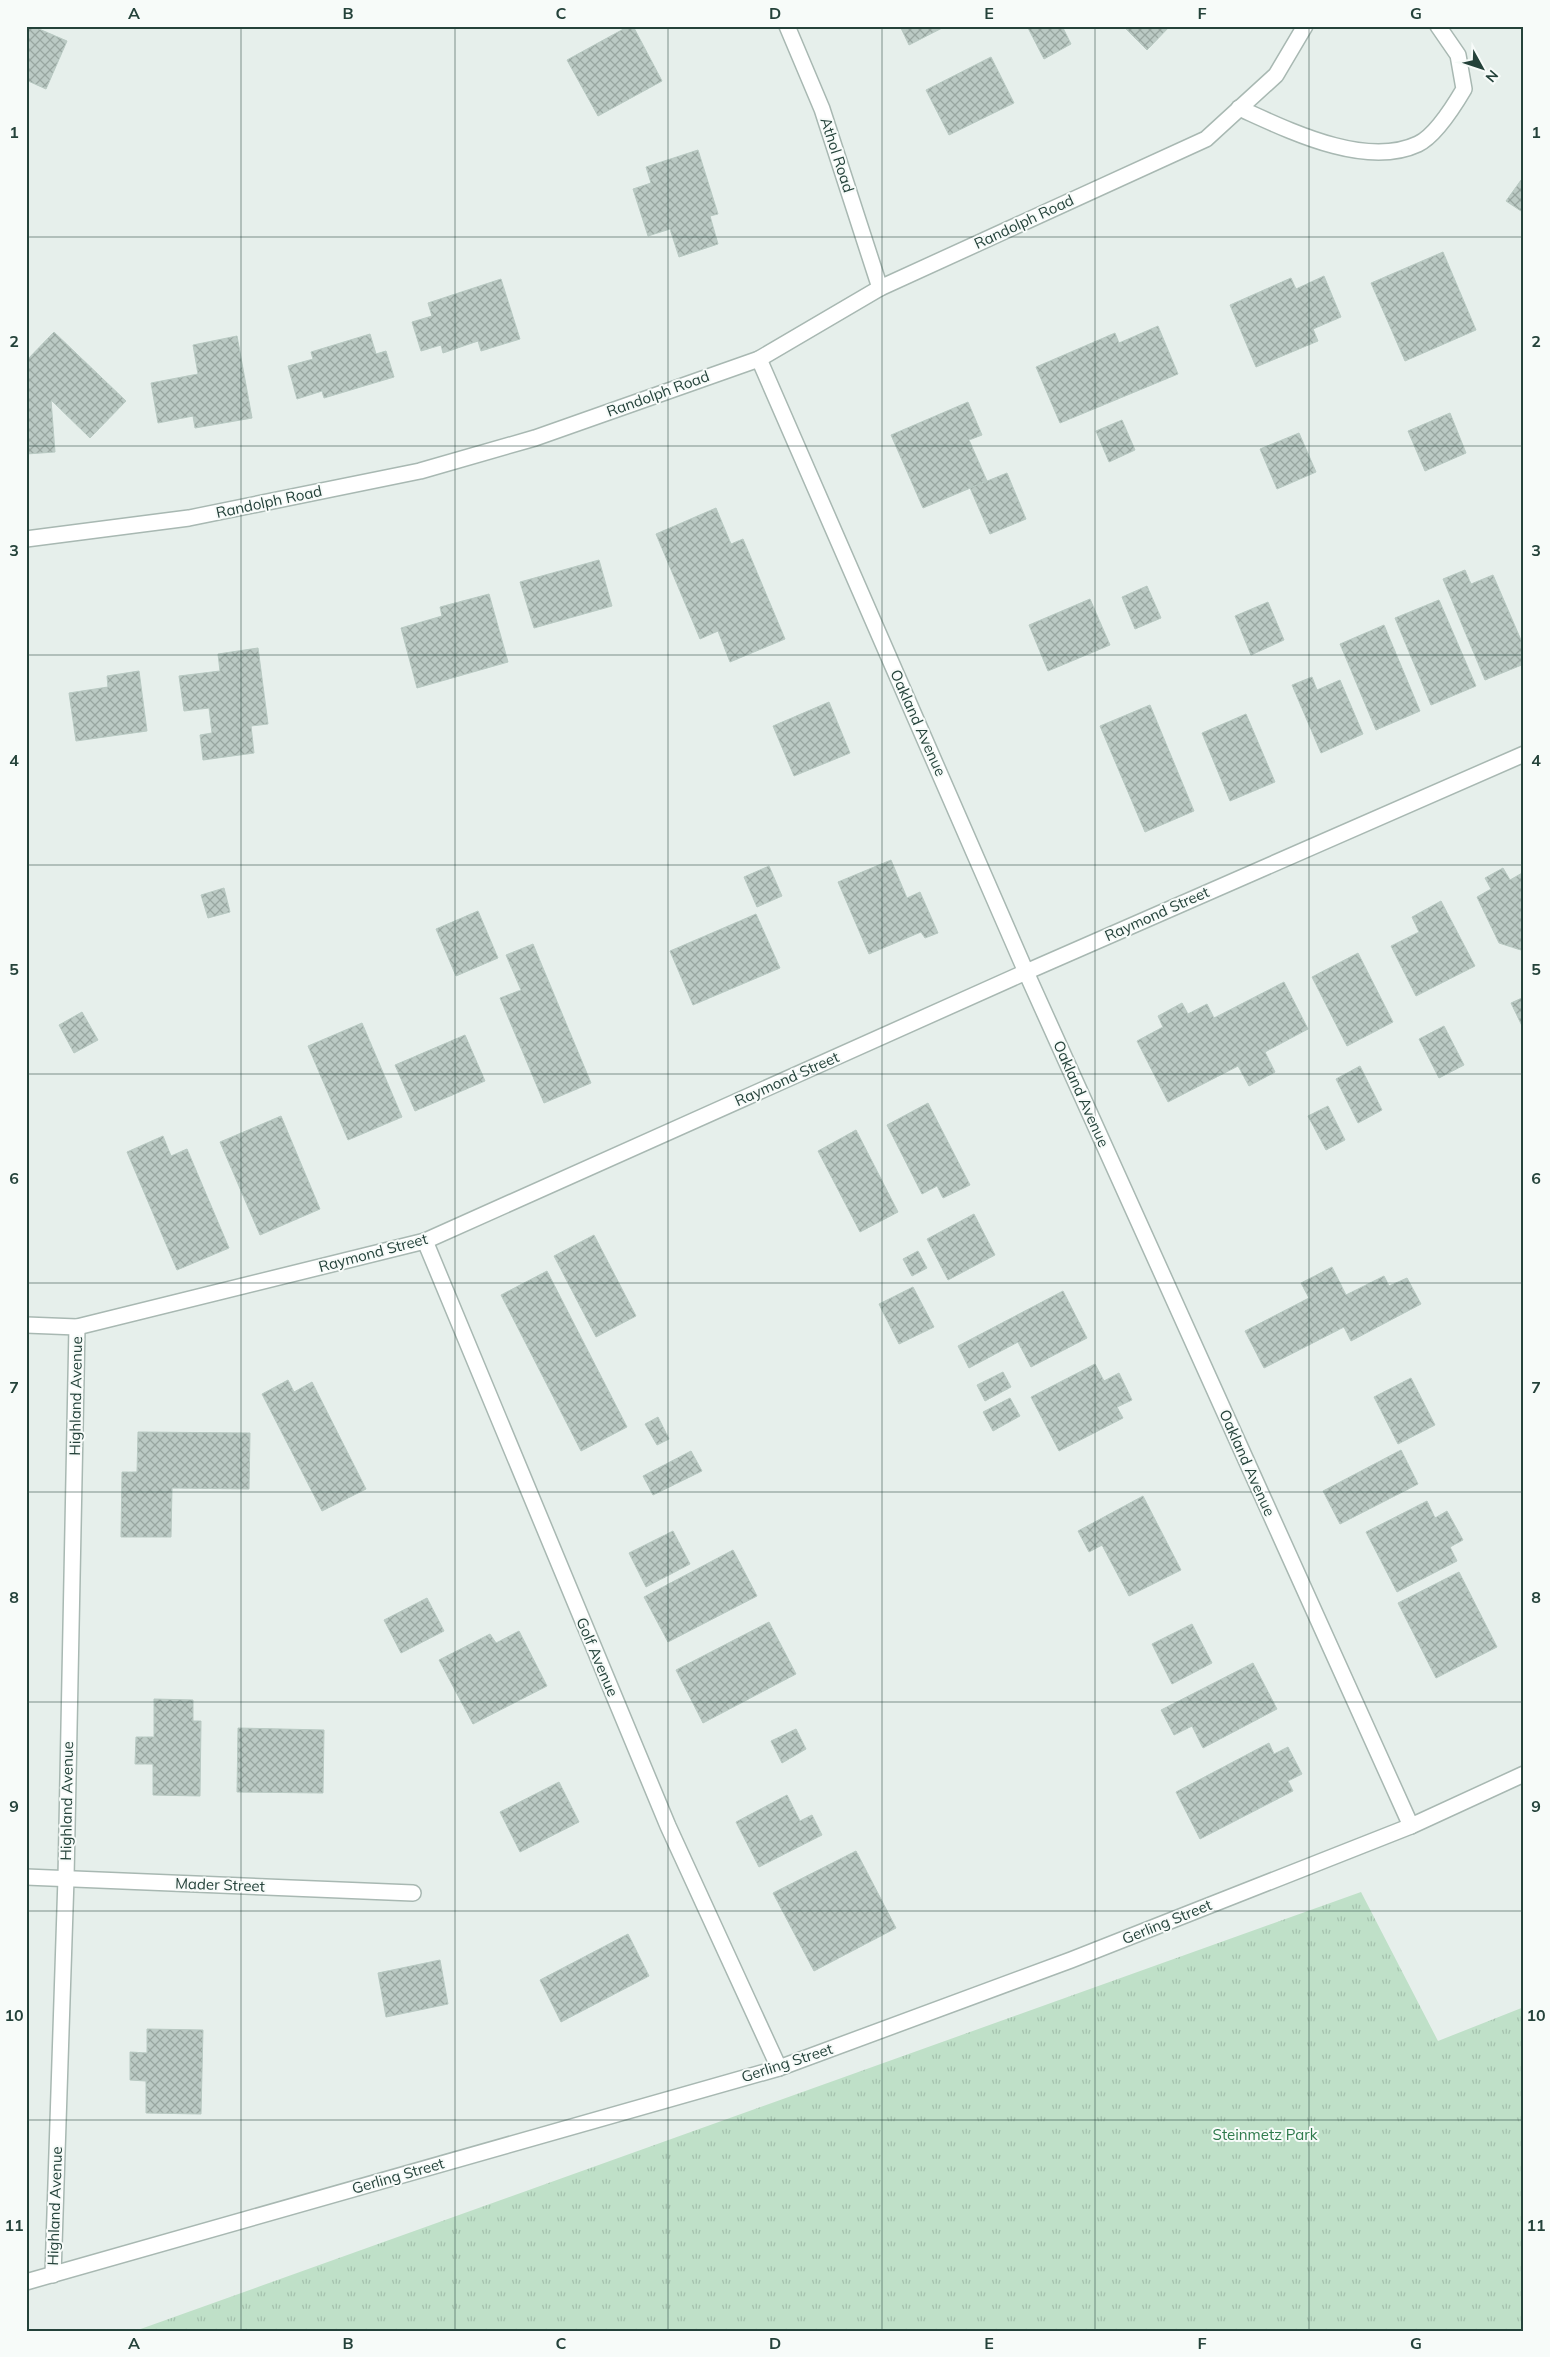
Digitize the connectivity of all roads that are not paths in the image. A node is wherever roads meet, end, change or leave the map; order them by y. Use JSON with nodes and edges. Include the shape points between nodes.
{"nodes":[{"id":1,"x":787,"y":26,"type":"edge"},
{"id":2,"x":1305,"y":26,"type":"edge"},
{"id":3,"x":1438,"y":26,"type":"edge"},
{"id":4,"x":1239,"y":108,"type":"junction"},
{"id":5,"x":880,"y":288,"type":"junction"},
{"id":6,"x":758,"y":359,"type":"junction"},
{"id":7,"x":26,"y":539,"type":"edge"},
{"id":8,"x":1524,"y":754,"type":"edge"},
{"id":9,"x":1026,"y":972,"type":"junction"},
{"id":10,"x":425,"y":1241,"type":"junction"},
{"id":11,"x":26,"y":1325,"type":"edge"},
{"id":12,"x":77,"y":1327,"type":"junction"},
{"id":13,"x":1524,"y":1774,"type":"edge"},
{"id":14,"x":1411,"y":1826,"type":"junction"},
{"id":15,"x":26,"y":1878,"type":"edge"},
{"id":16,"x":66,"y":1878,"type":"junction"},
{"id":17,"x":414,"y":1893,"type":"dead end"},
{"id":18,"x":779,"y":2068,"type":"junction"},
{"id":19,"x":53,"y":2275,"type":"junction"},
{"id":20,"x":26,"y":2282,"type":"edge"}],
"edges":[{"from":1,"to":5,"type":"street","name":"Athol Road","via":[[822,109]]},
{"from":2,"to":4,"type":"street","name":"Randolph Road","via":[[1276,76]]},
{"from":3,"to":4,"type":"street","via":[[1458,55],[1464,90],[1447,116],[1419,144],[1386,153],[1346,148],[1304,137]]},
{"from":4,"to":5,"type":"street","name":"Randolph Road","via":[[1206,139]]},
{"from":5,"to":6,"type":"street","name":"Randolph Road"},
{"from":6,"to":7,"type":"street","name":"Randolph Road","via":[[535,438],[420,471],[189,518]]},
{"from":6,"to":9,"type":"street","name":"Oakland Avenue"},
{"from":8,"to":9,"type":"street","name":"Raymond Street"},
{"from":9,"to":10,"type":"street","name":"Raymond Street"},
{"from":9,"to":14,"type":"street","name":"Oakland Avenue"},
{"from":10,"to":12,"type":"street","name":"Raymond Street"},
{"from":10,"to":18,"type":"street","name":"Golf Avenue","via":[[668,1826]]},
{"from":11,"to":12,"type":"street","name":"Raymond Street"},
{"from":12,"to":16,"type":"street","name":"Highland Avenue"},
{"from":13,"to":14,"type":"street","name":"Gerling Street"},
{"from":14,"to":18,"type":"street","name":"Gerling Street","via":[[1071,1960]]},
{"from":15,"to":16,"type":"street","name":"Mader Street"},
{"from":16,"to":17,"type":"street","name":"Mader Street"},
{"from":16,"to":19,"type":"street","name":"Highland Avenue"},
{"from":18,"to":19,"type":"street","name":"Gerling Street"},
{"from":19,"to":20,"type":"street","name":"Gerling Street"}]}
